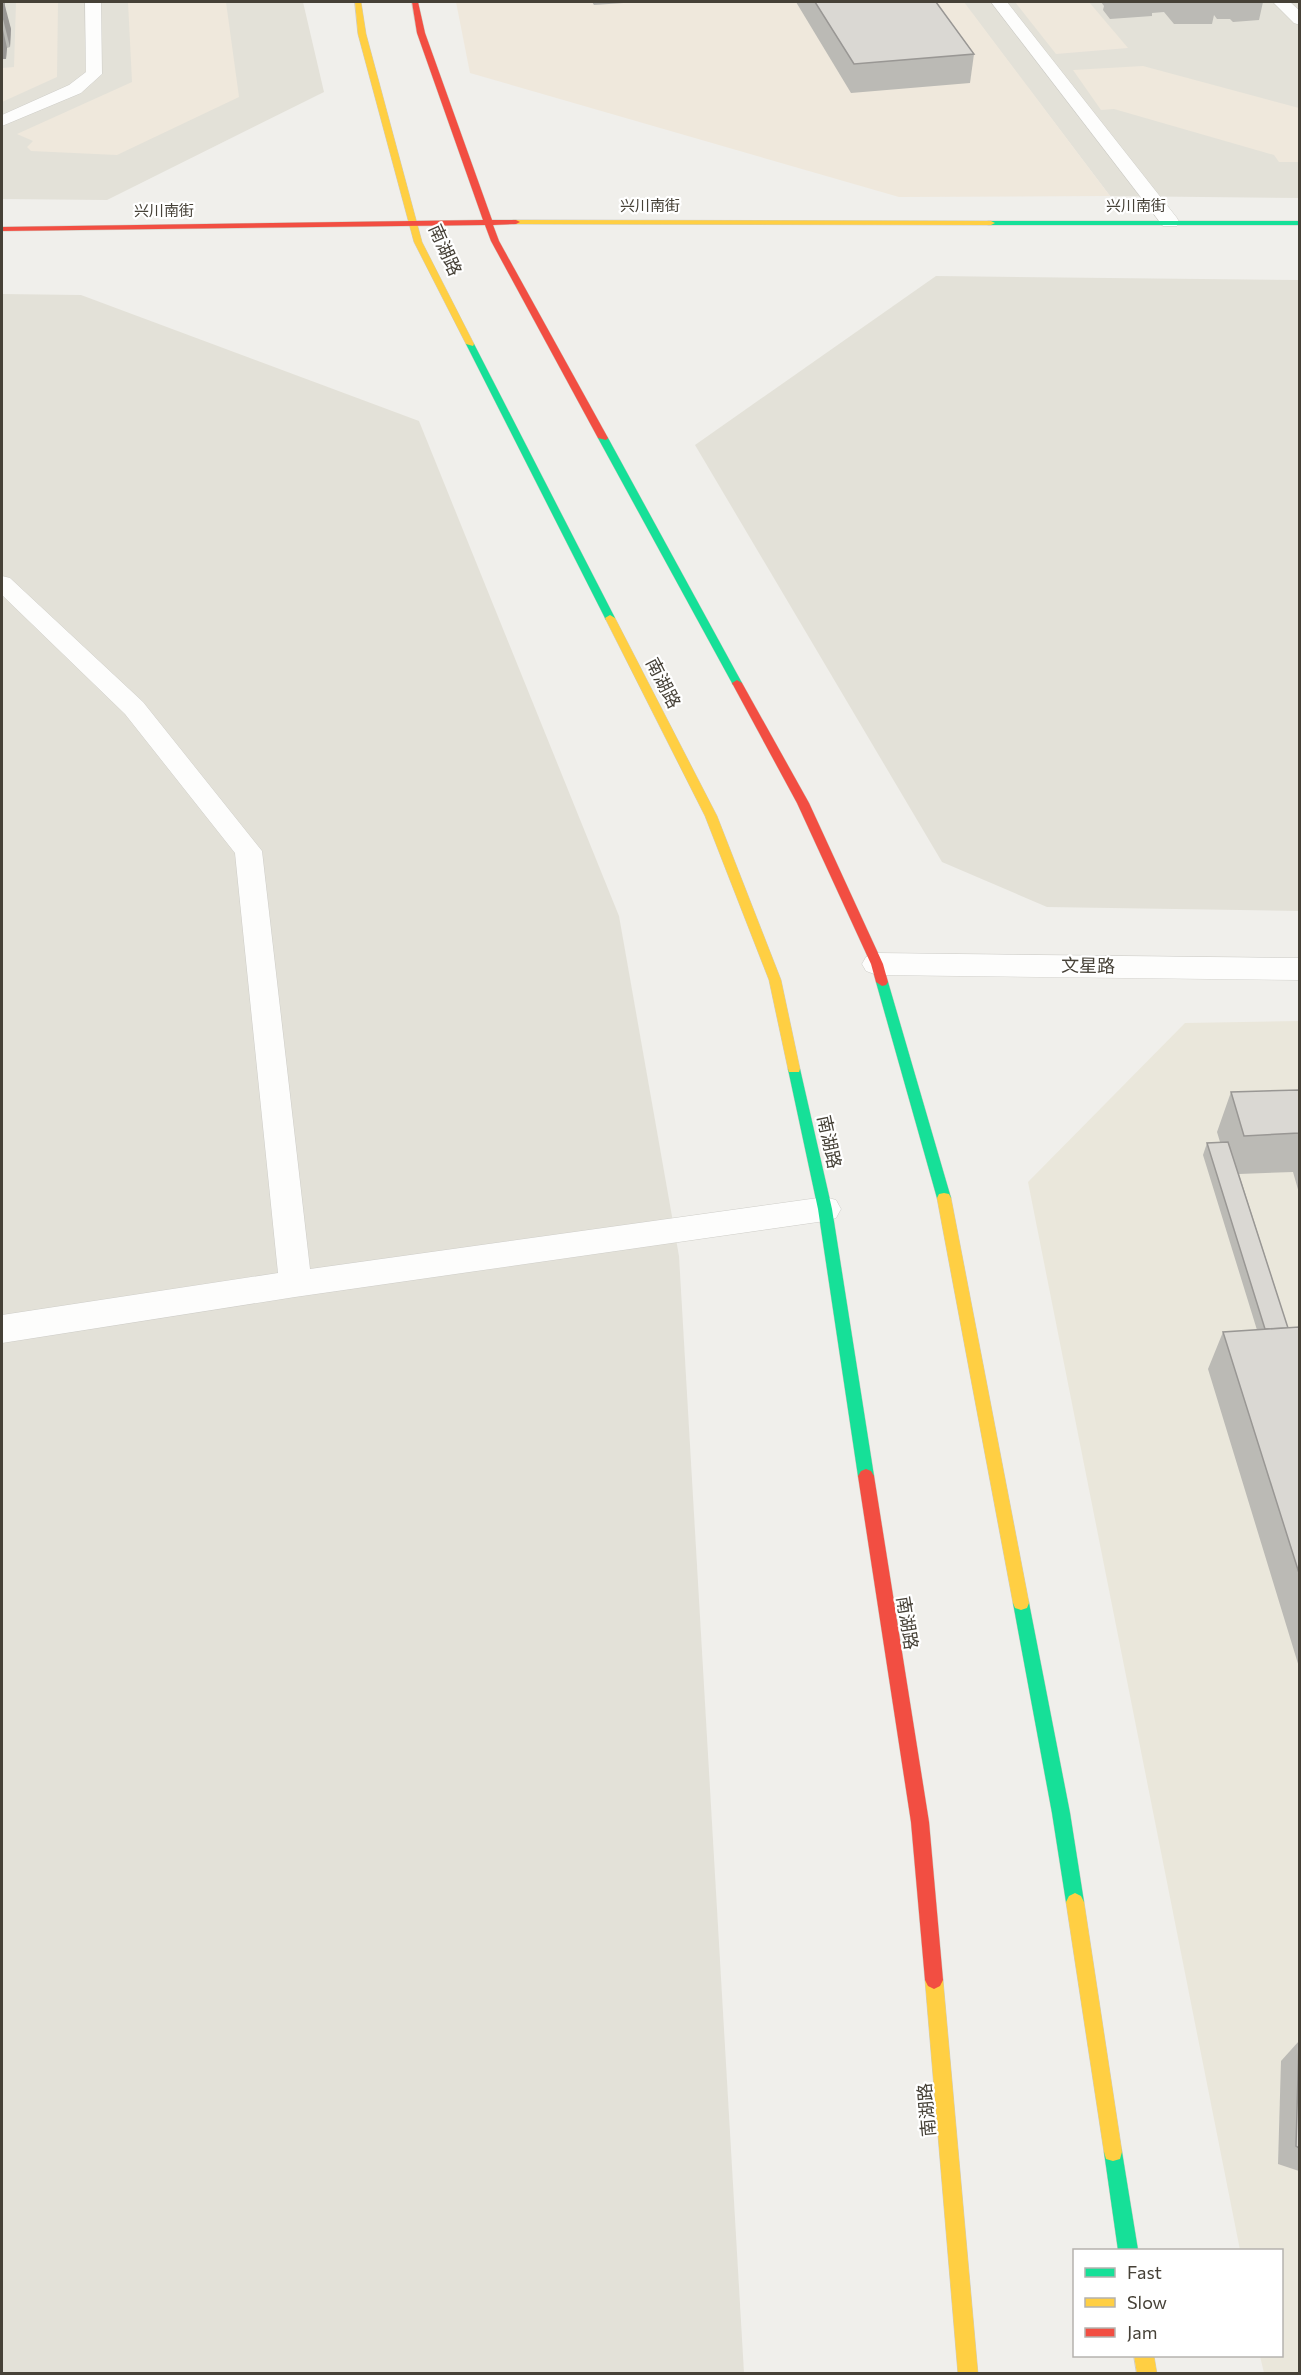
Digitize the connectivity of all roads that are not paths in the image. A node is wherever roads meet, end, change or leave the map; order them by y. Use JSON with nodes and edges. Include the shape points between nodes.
{"nodes":[{"id":1,"x":93,"y":2,"type":"edge"},
{"id":2,"x":358,"y":2,"type":"edge"},
{"id":3,"x":415,"y":2,"type":"edge"},
{"id":4,"x":999,"y":2,"type":"edge"},
{"id":5,"x":1281,"y":2,"type":"edge"},
{"id":6,"x":1299,"y":20,"type":"edge"},
{"id":7,"x":2,"y":121,"type":"edge"},
{"id":8,"x":488,"y":222,"type":"junction"},
{"id":9,"x":1170,"y":222,"type":"junction"},
{"id":10,"x":1299,"y":223,"type":"edge"},
{"id":11,"x":414,"y":225,"type":"junction"},
{"id":12,"x":2,"y":229,"type":"edge"},
{"id":13,"x":854,"y":237,"type":"dead end"},
{"id":14,"x":1299,"y":237,"type":"edge"},
{"id":15,"x":2,"y":242,"type":"edge"},
{"id":16,"x":61,"y":242,"type":"dead end"},
{"id":17,"x":2,"y":583,"type":"edge"},
{"id":18,"x":877,"y":963,"type":"junction"},
{"id":19,"x":1299,"y":969,"type":"edge"},
{"id":20,"x":825,"y":1209,"type":"junction"},
{"id":21,"x":295,"y":1284,"type":"junction"},
{"id":22,"x":2,"y":1329,"type":"edge"},
{"id":23,"x":1128,"y":2249,"type":"edge"},
{"id":24,"x":1144,"y":2357,"type":"edge"},
{"id":25,"x":968,"y":2373,"type":"edge"},
{"id":26,"x":1147,"y":2373,"type":"edge"}],
"edges":[{"from":1,"to":7,"type":"lane","via":[[94,74],[75,89]]},
{"from":2,"to":11,"type":"main road","name":"南湖路","via":[[362,34]]},
{"from":3,"to":8,"type":"main road","via":[[421,33]]},
{"from":4,"to":9,"type":"lane"},
{"from":5,"to":6,"type":"lane"},
{"from":8,"to":9,"type":"main road","name":"兴川南街"},
{"from":8,"to":11,"type":"main road","name":"兴川南街"},
{"from":8,"to":18,"type":"main road","via":[[803,803]]},
{"from":9,"to":10,"type":"main road","name":"兴川南街"},
{"from":11,"to":12,"type":"main road","name":"兴川南街"},
{"from":11,"to":20,"type":"main road","name":"南湖路","via":[[418,242],[711,816],[775,980]]},
{"from":13,"to":14,"type":"main road","name":"兴川南街"},
{"from":15,"to":16,"type":"main road"},
{"from":17,"to":21,"type":"lane","via":[[134,708],[248,851]]},
{"from":18,"to":19,"type":"street","name":"文星路"},
{"from":18,"to":23,"type":"main road","via":[[945,1203],[1061,1814]]},
{"from":20,"to":21,"type":"lane"},
{"from":20,"to":25,"type":"main road","name":"南湖路","via":[[920,1822]]},
{"from":21,"to":22,"type":"lane"},
{"from":24,"to":26,"type":"main road"}]}
